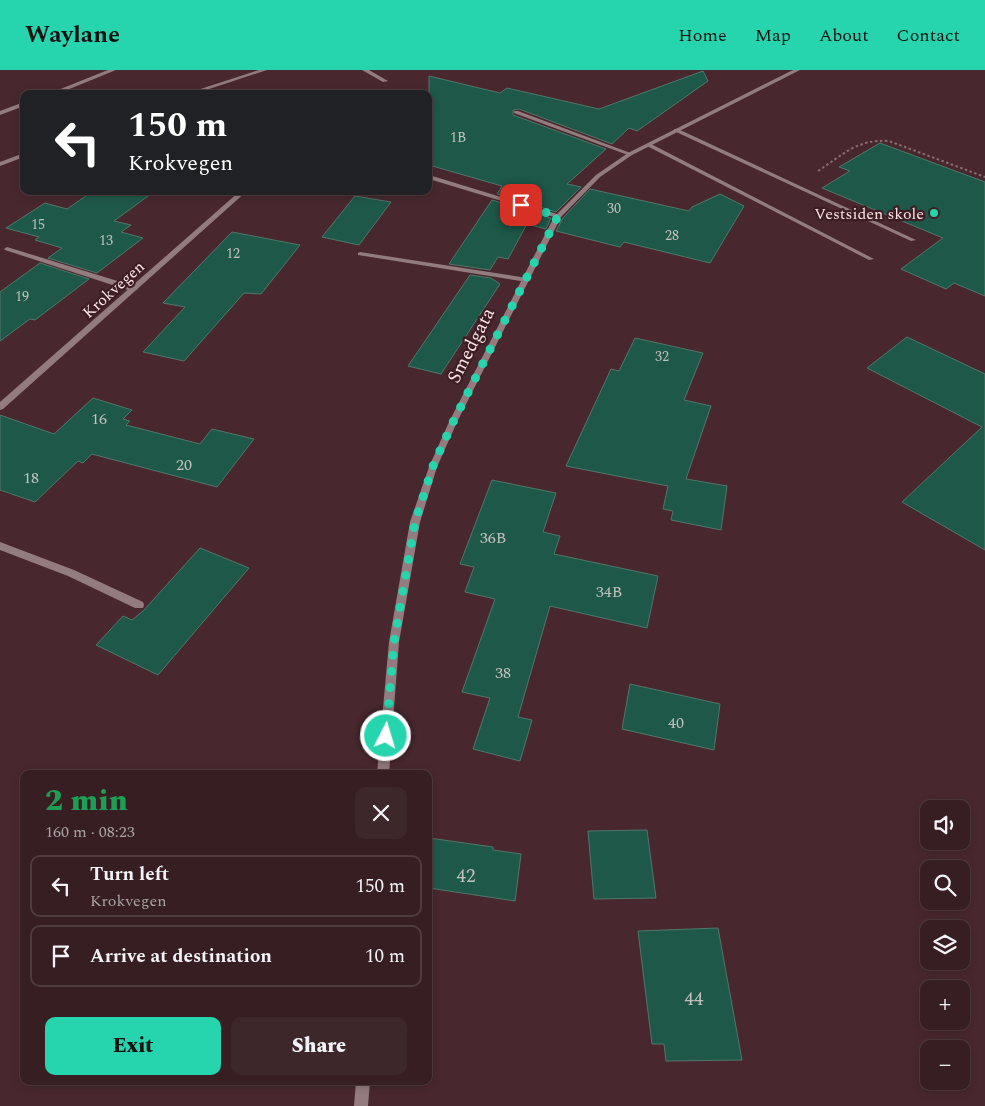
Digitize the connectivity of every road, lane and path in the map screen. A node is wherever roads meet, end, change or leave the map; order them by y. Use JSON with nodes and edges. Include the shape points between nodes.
{"nodes":[{"id":1,"x":113,"y":70,"type":"edge"},
{"id":2,"x":264,"y":70,"type":"edge"},
{"id":3,"x":365,"y":70,"type":"edge"},
{"id":4,"x":797,"y":70,"type":"edge"},
{"id":5,"x":385,"y":81,"type":"dead end"},
{"id":6,"x":61,"y":90,"type":"edge"},
{"id":7,"x":201,"y":90,"type":"edge"},
{"id":8,"x":20,"y":106,"type":"edge"},
{"id":9,"x":516,"y":112,"type":"dead end"},
{"id":10,"x":0,"y":113,"type":"edge"},
{"id":11,"x":676,"y":130,"type":"junction"},
{"id":12,"x":649,"y":145,"type":"junction"},
{"id":13,"x":630,"y":154,"type":"junction"},
{"id":14,"x":20,"y":156,"type":"edge"},
{"id":15,"x":0,"y":164,"type":"edge"},
{"id":16,"x":985,"y":177,"type":"edge"},
{"id":17,"x":432,"y":178,"type":"edge"},
{"id":18,"x":796,"y":185,"type":"junction"},
{"id":19,"x":238,"y":195,"type":"edge"},
{"id":20,"x":558,"y":216,"type":"junction"},
{"id":21,"x":913,"y":240,"type":"dead end"},
{"id":22,"x":7,"y":249,"type":"dead end"},
{"id":23,"x":360,"y":254,"type":"dead end"},
{"id":24,"x":871,"y":259,"type":"dead end"},
{"id":25,"x":526,"y":280,"type":"junction"},
{"id":26,"x":134,"y":289,"type":"junction"},
{"id":27,"x":0,"y":407,"type":"edge"},
{"id":28,"x":0,"y":546,"type":"edge"},
{"id":29,"x":139,"y":605,"type":"dead end"},
{"id":30,"x":383,"y":770,"type":"edge"},
{"id":31,"x":363,"y":1085,"type":"edge"},
{"id":32,"x":361,"y":1106,"type":"edge"}],
"edges":[{"from":1,"to":6,"type":"street"},
{"from":2,"to":7,"type":"street"},
{"from":3,"to":5,"type":"street"},
{"from":4,"to":11,"type":"street","name":"Smedgata"},
{"from":8,"to":10,"type":"street"},
{"from":9,"to":13,"type":"street"},
{"from":11,"to":12,"type":"street","name":"Smedgata"},
{"from":11,"to":18,"type":"street"},
{"from":12,"to":13,"type":"street","name":"Smedgata"},
{"from":12,"to":24,"type":"street"},
{"from":13,"to":20,"type":"street","name":"Smedgata","via":[[598,176]]},
{"from":14,"to":15,"type":"street"},
{"from":16,"to":18,"type":"path","via":[[889,141],[872,140],[862,143]]},
{"from":17,"to":20,"type":"street"},
{"from":18,"to":21,"type":"street"},
{"from":19,"to":26,"type":"street","name":"Krokvegen"},
{"from":20,"to":25,"type":"street","name":"Smedgata"},
{"from":22,"to":26,"type":"street"},
{"from":23,"to":25,"type":"street"},
{"from":25,"to":30,"type":"street","name":"Smedgata","via":[[453,422],[433,466],[415,522],[394,642]]},
{"from":26,"to":27,"type":"street","name":"Krokvegen"},
{"from":28,"to":29,"type":"street","via":[[87,578]]},
{"from":31,"to":32,"type":"street"}]}
